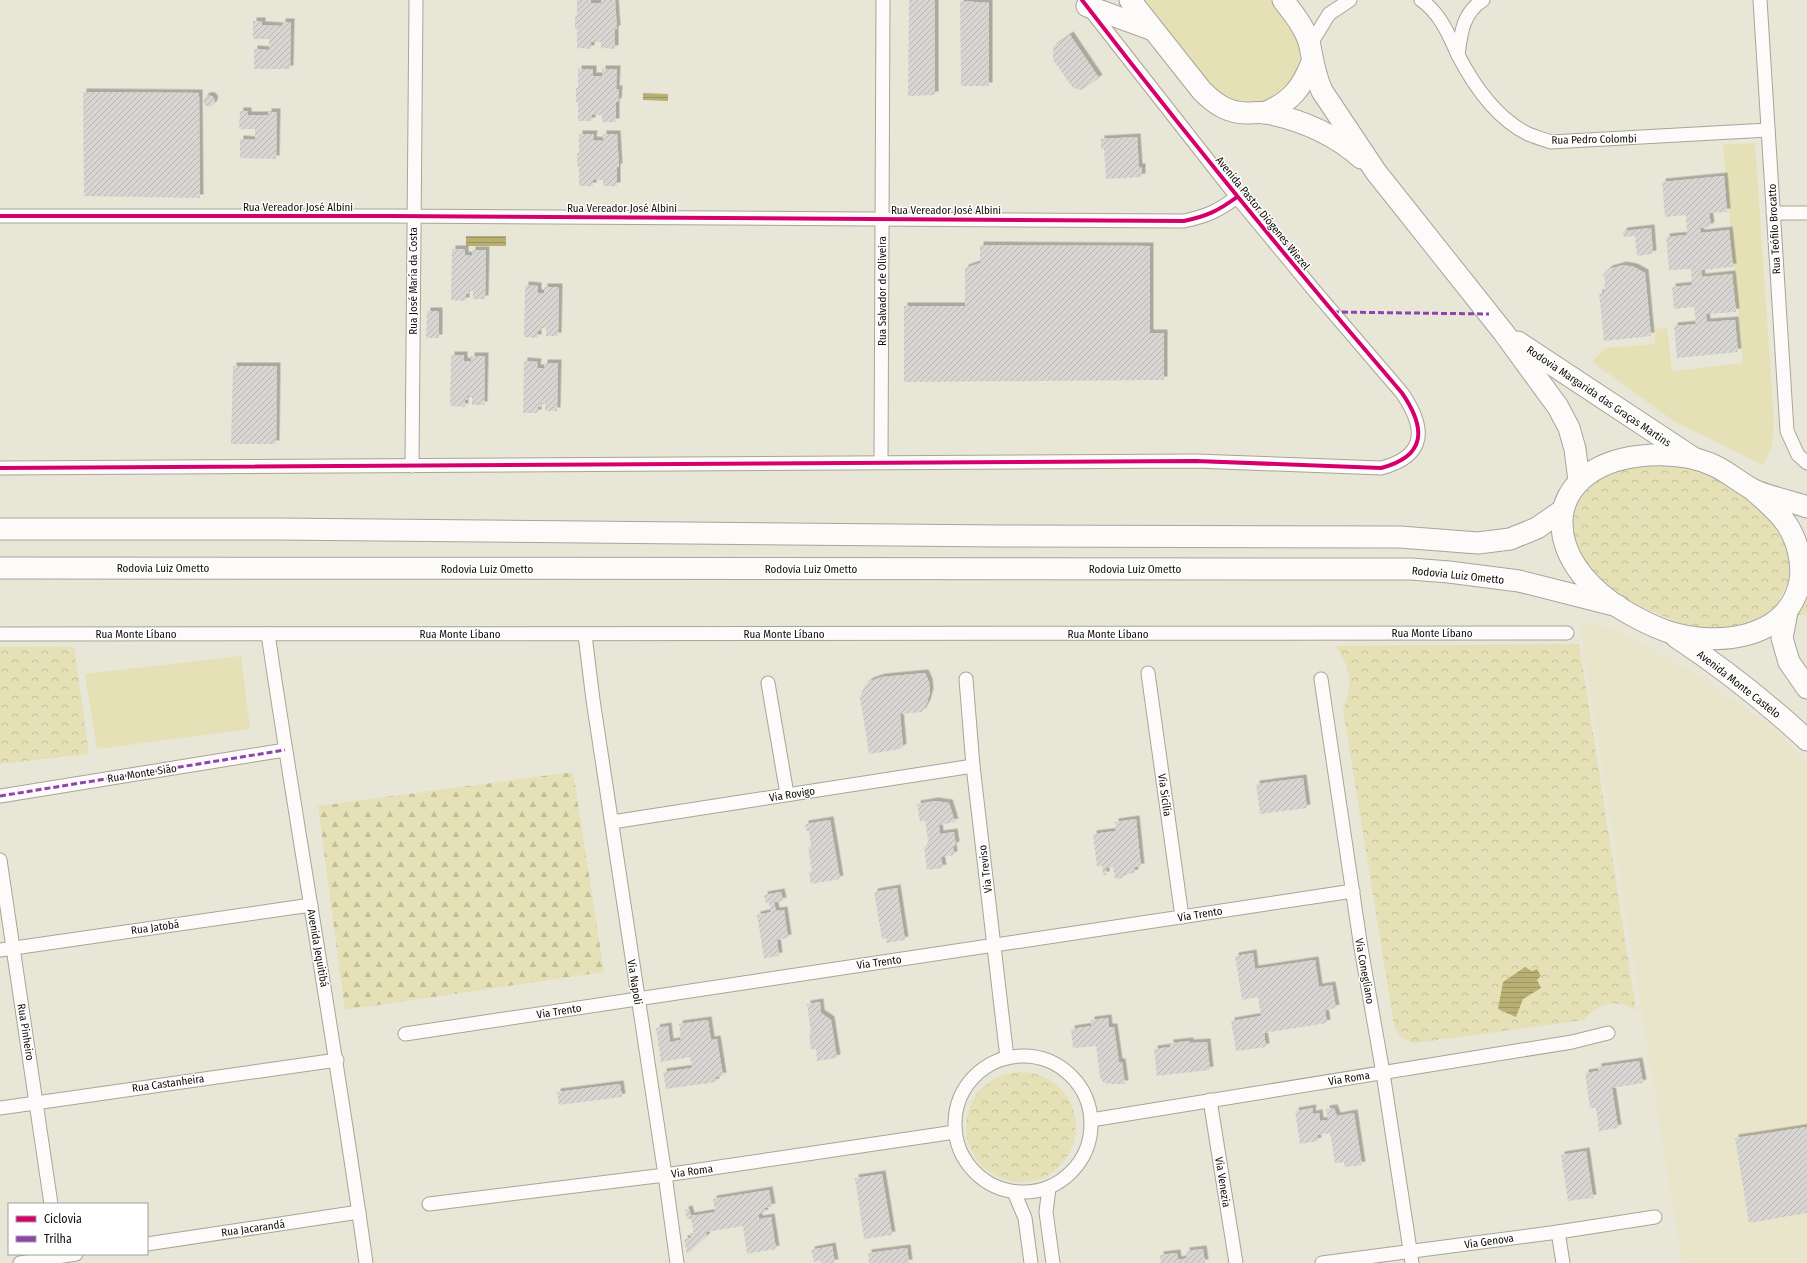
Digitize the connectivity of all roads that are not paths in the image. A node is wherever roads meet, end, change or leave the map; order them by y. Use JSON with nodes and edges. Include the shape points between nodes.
{"nodes":[{"id":1,"x":416,"y":0,"type":"edge"},
{"id":2,"x":884,"y":0,"type":"edge"},
{"id":3,"x":1130,"y":0,"type":"edge"},
{"id":4,"x":1283,"y":0,"type":"edge"},
{"id":5,"x":1350,"y":0,"type":"edge"},
{"id":6,"x":1421,"y":0,"type":"edge"},
{"id":7,"x":1483,"y":0,"type":"edge"},
{"id":8,"x":1760,"y":0,"type":"edge"},
{"id":9,"x":1085,"y":3,"type":"edge"},
{"id":10,"x":1153,"y":30,"type":"junction"},
{"id":11,"x":1311,"y":53,"type":"junction"},
{"id":12,"x":1458,"y":55,"type":"junction"},
{"id":13,"x":1264,"y":113,"type":"junction"},
{"id":14,"x":1768,"y":130,"type":"junction"},
{"id":15,"x":1376,"y":172,"type":"junction"},
{"id":16,"x":1237,"y":197,"type":"junction"},
{"id":17,"x":1773,"y":213,"type":"junction"},
{"id":18,"x":1807,"y":213,"type":"edge"},
{"id":19,"x":0,"y":216,"type":"edge"},
{"id":20,"x":413,"y":216,"type":"junction"},
{"id":21,"x":882,"y":219,"type":"junction"},
{"id":22,"x":1504,"y":333,"type":"junction"},
{"id":23,"x":1694,"y":459,"type":"junction"},
{"id":24,"x":1802,"y":459,"type":"edge"},
{"id":25,"x":881,"y":462,"type":"junction"},
{"id":26,"x":412,"y":466,"type":"junction"},
{"id":27,"x":0,"y":468,"type":"edge"},
{"id":28,"x":1579,"y":481,"type":"junction"},
{"id":29,"x":1752,"y":490,"type":"junction"},
{"id":30,"x":1807,"y":507,"type":"edge"},
{"id":31,"x":1563,"y":510,"type":"junction"},
{"id":32,"x":0,"y":529,"type":"edge"},
{"id":33,"x":0,"y":568,"type":"edge"},
{"id":34,"x":1802,"y":590,"type":"edge"},
{"id":35,"x":1618,"y":606,"type":"junction"},
{"id":36,"x":1786,"y":612,"type":"junction"},
{"id":37,"x":1668,"y":632,"type":"junction"},
{"id":38,"x":1567,"y":633,"type":"dead end"},
{"id":39,"x":0,"y":634,"type":"edge"},
{"id":40,"x":268,"y":634,"type":"junction"},
{"id":41,"x":585,"y":635,"type":"junction"},
{"id":42,"x":1148,"y":673,"type":"dead end"},
{"id":43,"x":966,"y":679,"type":"dead end"},
{"id":44,"x":1321,"y":679,"type":"dead end"},
{"id":45,"x":768,"y":683,"type":"dead end"},
{"id":46,"x":1807,"y":688,"type":"edge"},
{"id":47,"x":1807,"y":718,"type":"edge"},
{"id":48,"x":1807,"y":739,"type":"edge"},
{"id":49,"x":285,"y":750,"type":"junction"},
{"id":50,"x":973,"y":766,"type":"junction"},
{"id":51,"x":787,"y":794,"type":"junction"},
{"id":52,"x":0,"y":796,"type":"edge"},
{"id":53,"x":612,"y":822,"type":"junction"},
{"id":54,"x":0,"y":860,"type":"edge"},
{"id":55,"x":1353,"y":891,"type":"junction"},
{"id":56,"x":311,"y":905,"type":"junction"},
{"id":57,"x":1182,"y":917,"type":"junction"},
{"id":58,"x":994,"y":945,"type":"junction"},
{"id":59,"x":6,"y":949,"type":"edge"},
{"id":60,"x":638,"y":999,"type":"junction"},
{"id":61,"x":1608,"y":1033,"type":"dead end"},
{"id":62,"x":405,"y":1034,"type":"dead end"},
{"id":63,"x":1007,"y":1058,"type":"junction"},
{"id":64,"x":337,"y":1060,"type":"junction"},
{"id":65,"x":1383,"y":1073,"type":"junction"},
{"id":66,"x":1210,"y":1100,"type":"junction"},
{"id":67,"x":37,"y":1102,"type":"junction"},
{"id":68,"x":0,"y":1108,"type":"edge"},
{"id":69,"x":1091,"y":1120,"type":"junction"},
{"id":70,"x":955,"y":1132,"type":"junction"},
{"id":71,"x":665,"y":1175,"type":"junction"},
{"id":72,"x":1049,"y":1188,"type":"junction"},
{"id":73,"x":1014,"y":1192,"type":"junction"},
{"id":74,"x":51,"y":1203,"type":"edge"},
{"id":75,"x":429,"y":1204,"type":"dead end"},
{"id":76,"x":359,"y":1212,"type":"junction"},
{"id":77,"x":1655,"y":1217,"type":"dead end"},
{"id":78,"x":1558,"y":1232,"type":"junction"},
{"id":79,"x":148,"y":1244,"type":"edge"},
{"id":80,"x":57,"y":1255,"type":"edge"},
{"id":81,"x":1412,"y":1257,"type":"edge"},
{"id":82,"x":20,"y":1263,"type":"edge"},
{"id":83,"x":366,"y":1263,"type":"edge"},
{"id":84,"x":677,"y":1263,"type":"edge"},
{"id":85,"x":1031,"y":1263,"type":"edge"},
{"id":86,"x":1053,"y":1263,"type":"edge"},
{"id":87,"x":1236,"y":1263,"type":"edge"},
{"id":88,"x":1322,"y":1263,"type":"edge"},
{"id":89,"x":1563,"y":1263,"type":"edge"}],
"edges":[{"from":1,"to":20,"type":"street","name":"Rua José María da Costa"},
{"from":2,"to":21,"type":"street","name":"Rua Salvador de Oliveira"},
{"from":3,"to":10,"type":"main road","name":"Rodovia Margarida das Graças Martins"},
{"from":4,"to":11,"type":"main road","name":"Rodovia Margarida das Graças Martins","via":[[1302,27]]},
{"from":5,"to":11,"type":"street","via":[[1329,14]]},
{"from":6,"to":12,"type":"street","name":"Rua Pedro Colombi","via":[[1436,14]]},
{"from":7,"to":12,"type":"street","via":[[1468,13],[1462,27]]},
{"from":8,"to":14,"type":"street","name":"Rua Teófilo Brocatto"},
{"from":9,"to":10,"type":"main road"},
{"from":9,"to":16,"type":"street","name":"Avenida Pastor Diógenes Wiezel"},
{"from":10,"to":13,"type":"main road","name":"Rodovia Margarida das Graças Martins","via":[[1213,102],[1233,111]]},
{"from":11,"to":13,"type":"main road","via":[[1301,86],[1276,108]]},
{"from":11,"to":15,"type":"main road","name":"Rodovia Margarida das Graças Martins","via":[[1316,78],[1322,91]]},
{"from":12,"to":14,"type":"street","name":"Rua Pedro Colombi","via":[[1487,101],[1510,123],[1551,142]]},
{"from":13,"to":15,"type":"main road","name":"Rodovia Margarida das Graças Martins","via":[[1310,126],[1331,136]]},
{"from":14,"to":17,"type":"street","name":"Rua Teófilo Brocatto"},
{"from":15,"to":22,"type":"main road","name":"Rodovia Margarida das Graças Martins"},
{"from":16,"to":21,"type":"street","name":"Rua Vereador José Albini","via":[[1220,210],[1184,221]]},
{"from":16,"to":25,"type":"street","name":"Avenida Pastor Diógenes Wiezel","via":[[1411,405],[1419,430],[1412,451],[1404,459],[1380,468],[1196,461]]},
{"from":17,"to":18,"type":"street"},
{"from":17,"to":24,"type":"street","name":"Rua Teófilo Brocatto","via":[[1786,431]]},
{"from":19,"to":20,"type":"street","name":"Rua Vereador José Albini"},
{"from":20,"to":21,"type":"street","name":"Rua Vereador José Albini"},
{"from":20,"to":26,"type":"street","name":"Rua José María da Costa"},
{"from":21,"to":25,"type":"street","name":"Rua Salvador de Oliveira"},
{"from":22,"to":23,"type":"main road","name":"Rodovia Margarida das Graças Martins"},
{"from":22,"to":28,"type":"main road","name":"Rodovia Margarida das Graças Martins","via":[[1543,385],[1569,428],[1575,449]]},
{"from":23,"to":28,"type":"main road","via":[[1658,455],[1626,458],[1599,468]]},
{"from":23,"to":29,"type":"main road","via":[[1715,466]]},
{"from":25,"to":26,"type":"street"},
{"from":26,"to":27,"type":"street"},
{"from":28,"to":31,"type":"main road"},
{"from":29,"to":30,"type":"main road"},
{"from":29,"to":34,"type":"main road","via":[[1786,524],[1794,540],[1800,556]]},
{"from":31,"to":32,"type":"main road","via":[[1537,528],[1516,537],[1478,543],[1400,537]]},
{"from":31,"to":35,"type":"main road","via":[[1563,535],[1575,566],[1591,586]]},
{"from":33,"to":35,"type":"main road","name":"Rodovia Luiz Ometto","via":[[1411,569],[1519,581]]},
{"from":34,"to":36,"type":"main road"},
{"from":35,"to":37,"type":"main road"},
{"from":36,"to":37,"type":"main road","via":[[1766,627],[1745,636],[1716,639]]},
{"from":36,"to":46,"type":"main road","via":[[1782,638],[1789,662]]},
{"from":37,"to":48,"type":"main road","name":"Avenida Monte Castelo","via":[[1712,660]]},
{"from":38,"to":41,"type":"street","name":"Rua Monte Líbano"},
{"from":39,"to":40,"type":"street","name":"Rua Monte Líbano"},
{"from":40,"to":41,"type":"street","name":"Rua Monte Líbano"},
{"from":40,"to":49,"type":"street","name":"Avenida Jequitibá"},
{"from":41,"to":53,"type":"street","name":"Via Napoli"},
{"from":42,"to":57,"type":"street","name":"Via Sicília"},
{"from":43,"to":50,"type":"street","name":"Via Treviso"},
{"from":44,"to":55,"type":"street","name":"Via Conegliano"},
{"from":45,"to":51,"type":"street"},
{"from":47,"to":48,"type":"main road","via":[[1803,727]]},
{"from":49,"to":52,"type":"street","name":"Rua Monte Sião"},
{"from":49,"to":56,"type":"street","name":"Avenida Jequitibá"},
{"from":50,"to":51,"type":"street","name":"Via Rovigo"},
{"from":50,"to":58,"type":"street","name":"Via Treviso"},
{"from":51,"to":53,"type":"street","name":"Via Rovigo"},
{"from":53,"to":60,"type":"street","name":"Via Napoli"},
{"from":54,"to":59,"type":"street","name":"Rua Pinheiro"},
{"from":55,"to":57,"type":"street","name":"Via Trento"},
{"from":55,"to":65,"type":"street","name":"Via Conegliano"},
{"from":56,"to":59,"type":"street","name":"Rua Jatobá"},
{"from":56,"to":64,"type":"street","name":"Avenida Jequitibá"},
{"from":57,"to":58,"type":"street","name":"Via Trento"},
{"from":58,"to":60,"type":"street","name":"Via Trento"},
{"from":58,"to":63,"type":"street","name":"Via Treviso"},
{"from":59,"to":67,"type":"street","name":"Rua Pinheiro"},
{"from":60,"to":62,"type":"street","name":"Via Trento"},
{"from":60,"to":71,"type":"street","name":"Via Napoli"},
{"from":61,"to":65,"type":"street","name":"Via Roma","via":[[1572,1042]]},
{"from":63,"to":69,"type":"street","via":[[1027,1056],[1046,1060],[1063,1069],[1077,1083],[1087,1100]]},
{"from":63,"to":70,"type":"street","via":[[984,1068],[967,1085],[956,1107]]},
{"from":64,"to":67,"type":"street","name":"Rua Castanheira"},
{"from":64,"to":76,"type":"street","name":"Avenida Jequitibá"},
{"from":65,"to":66,"type":"street","name":"Via Roma"},
{"from":65,"to":81,"type":"street","name":"Via Conegliano"},
{"from":66,"to":69,"type":"street","name":"Via Roma"},
{"from":66,"to":87,"type":"street","name":"Via Venezia"},
{"from":67,"to":68,"type":"street","name":"Rua Castanheira"},
{"from":67,"to":74,"type":"street","name":"Rua Pinheiro"},
{"from":69,"to":72,"type":"street","via":[[1090,1137],[1085,1153],[1076,1168]]},
{"from":70,"to":71,"type":"street","name":"Via Roma"},
{"from":70,"to":73,"type":"street","via":[[961,1154],[974,1172],[992,1186]]},
{"from":71,"to":75,"type":"street","name":"Via Roma"},
{"from":71,"to":84,"type":"street","name":"Via Napoli"},
{"from":72,"to":73,"type":"street","via":[[1032,1192]]},
{"from":72,"to":86,"type":"street","via":[[1046,1212]]},
{"from":73,"to":85,"type":"street","via":[[1025,1218]]},
{"from":76,"to":79,"type":"street","name":"Rua Jacarandá"},
{"from":76,"to":83,"type":"street","name":"Avenida Jequitibá"},
{"from":77,"to":78,"type":"street","name":"Via Genova"},
{"from":78,"to":81,"type":"street","name":"Via Genova"},
{"from":78,"to":89,"type":"street"},
{"from":80,"to":82,"type":"street"},
{"from":81,"to":88,"type":"street","name":"Via Genova"}]}
